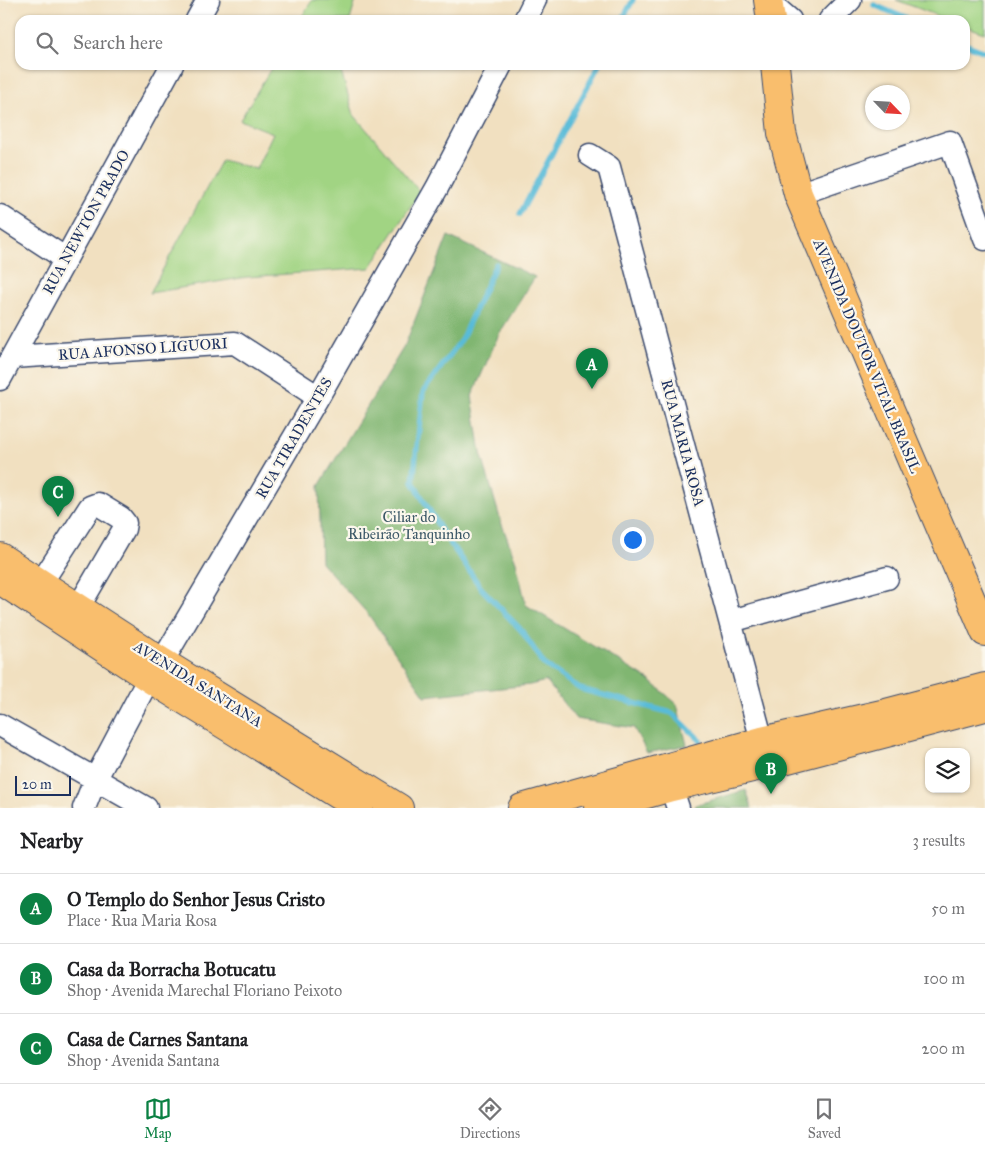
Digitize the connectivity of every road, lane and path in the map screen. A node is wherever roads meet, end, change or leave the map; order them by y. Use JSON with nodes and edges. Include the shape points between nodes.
{"nodes":[{"id":1,"x":208,"y":0,"type":"edge"},
{"id":2,"x":535,"y":0,"type":"edge"},
{"id":3,"x":850,"y":0,"type":"edge"},
{"id":4,"x":760,"y":7,"type":"edge"},
{"id":5,"x":200,"y":15,"type":"edge"},
{"id":6,"x":528,"y":15,"type":"edge"},
{"id":7,"x":778,"y":15,"type":"edge"},
{"id":8,"x":835,"y":15,"type":"edge"},
{"id":9,"x":169,"y":70,"type":"edge"},
{"id":10,"x":498,"y":70,"type":"edge"},
{"id":11,"x":774,"y":70,"type":"edge"},
{"id":12,"x":590,"y":155,"type":"dead end"},
{"id":13,"x":798,"y":194,"type":"junction"},
{"id":14,"x":0,"y":216,"type":"edge"},
{"id":15,"x":985,"y":239,"type":"edge"},
{"id":16,"x":66,"y":259,"type":"junction"},
{"id":17,"x":12,"y":358,"type":"junction"},
{"id":18,"x":0,"y":379,"type":"edge"},
{"id":19,"x":318,"y":397,"type":"junction"},
{"id":20,"x":0,"y":557,"type":"edge"},
{"id":21,"x":887,"y":578,"type":"dead end"},
{"id":22,"x":23,"y":583,"type":"edge"},
{"id":23,"x":78,"y":608,"type":"junction"},
{"id":24,"x":731,"y":621,"type":"junction"},
{"id":25,"x":985,"y":632,"type":"edge"},
{"id":26,"x":156,"y":670,"type":"junction"},
{"id":27,"x":985,"y":687,"type":"edge"},
{"id":28,"x":985,"y":707,"type":"edge"},
{"id":29,"x":0,"y":725,"type":"edge"},
{"id":30,"x":762,"y":741,"type":"junction"},
{"id":31,"x":95,"y":780,"type":"junction"},
{"id":32,"x":675,"y":797,"type":"edge"},
{"id":33,"x":84,"y":808,"type":"edge"},
{"id":34,"x":146,"y":808,"type":"edge"},
{"id":35,"x":359,"y":808,"type":"edge"},
{"id":36,"x":399,"y":808,"type":"edge"},
{"id":37,"x":522,"y":808,"type":"edge"},
{"id":38,"x":598,"y":808,"type":"edge"}],
"edges":[{"from":1,"to":5,"type":"street"},
{"from":2,"to":6,"type":"street"},
{"from":3,"to":8,"type":"street"},
{"from":4,"to":7,"type":"street"},
{"from":9,"to":16,"type":"street","name":"RUA NEWTON PRADO"},
{"from":10,"to":19,"type":"street","name":"RUA TIRADENTES","via":[[437,188]]},
{"from":11,"to":13,"type":"main road","name":"AVENIDA DOUTOR VITAL BRASIL","via":[[782,133]]},
{"from":12,"to":24,"type":"street","name":"RUA MARIA ROSA","via":[[609,167]]},
{"from":13,"to":15,"type":"street","via":[[950,142]]},
{"from":13,"to":25,"type":"main road","name":"AVENIDA DOUTOR VITAL BRASIL"},
{"from":14,"to":16,"type":"street"},
{"from":16,"to":17,"type":"street","name":"RUA NEWTON PRADO"},
{"from":17,"to":18,"type":"street","name":"RUA NEWTON PRADO"},
{"from":17,"to":19,"type":"street","name":"RUA AFONSO LIGUORI","via":[[235,343]]},
{"from":19,"to":26,"type":"street","name":"RUA TIRADENTES"},
{"from":20,"to":22,"type":"main road","name":"AVENIDA SANTANA"},
{"from":21,"to":24,"type":"street"},
{"from":22,"to":23,"type":"main road","name":"AVENIDA SANTANA"},
{"from":22,"to":23,"type":"street","via":[[90,507],[98,504],[122,518],[124,529]]},
{"from":22,"to":26,"type":"main road","name":"AVENIDA SANTANA"},
{"from":23,"to":26,"type":"main road","name":"AVENIDA SANTANA"},
{"from":24,"to":30,"type":"street","name":"RUA MARIA ROSA"},
{"from":26,"to":31,"type":"street","name":"RUA TIRADENTES"},
{"from":26,"to":35,"type":"main road","name":"AVENIDA SANTANA"},
{"from":26,"to":36,"type":"main road","name":"AVENIDA SANTANA"},
{"from":27,"to":30,"type":"main road"},
{"from":28,"to":32,"type":"main road"},
{"from":29,"to":31,"type":"street"},
{"from":30,"to":37,"type":"main road"},
{"from":31,"to":33,"type":"street","name":"RUA TIRADENTES"},
{"from":31,"to":34,"type":"street"},
{"from":32,"to":38,"type":"main road"}]}
